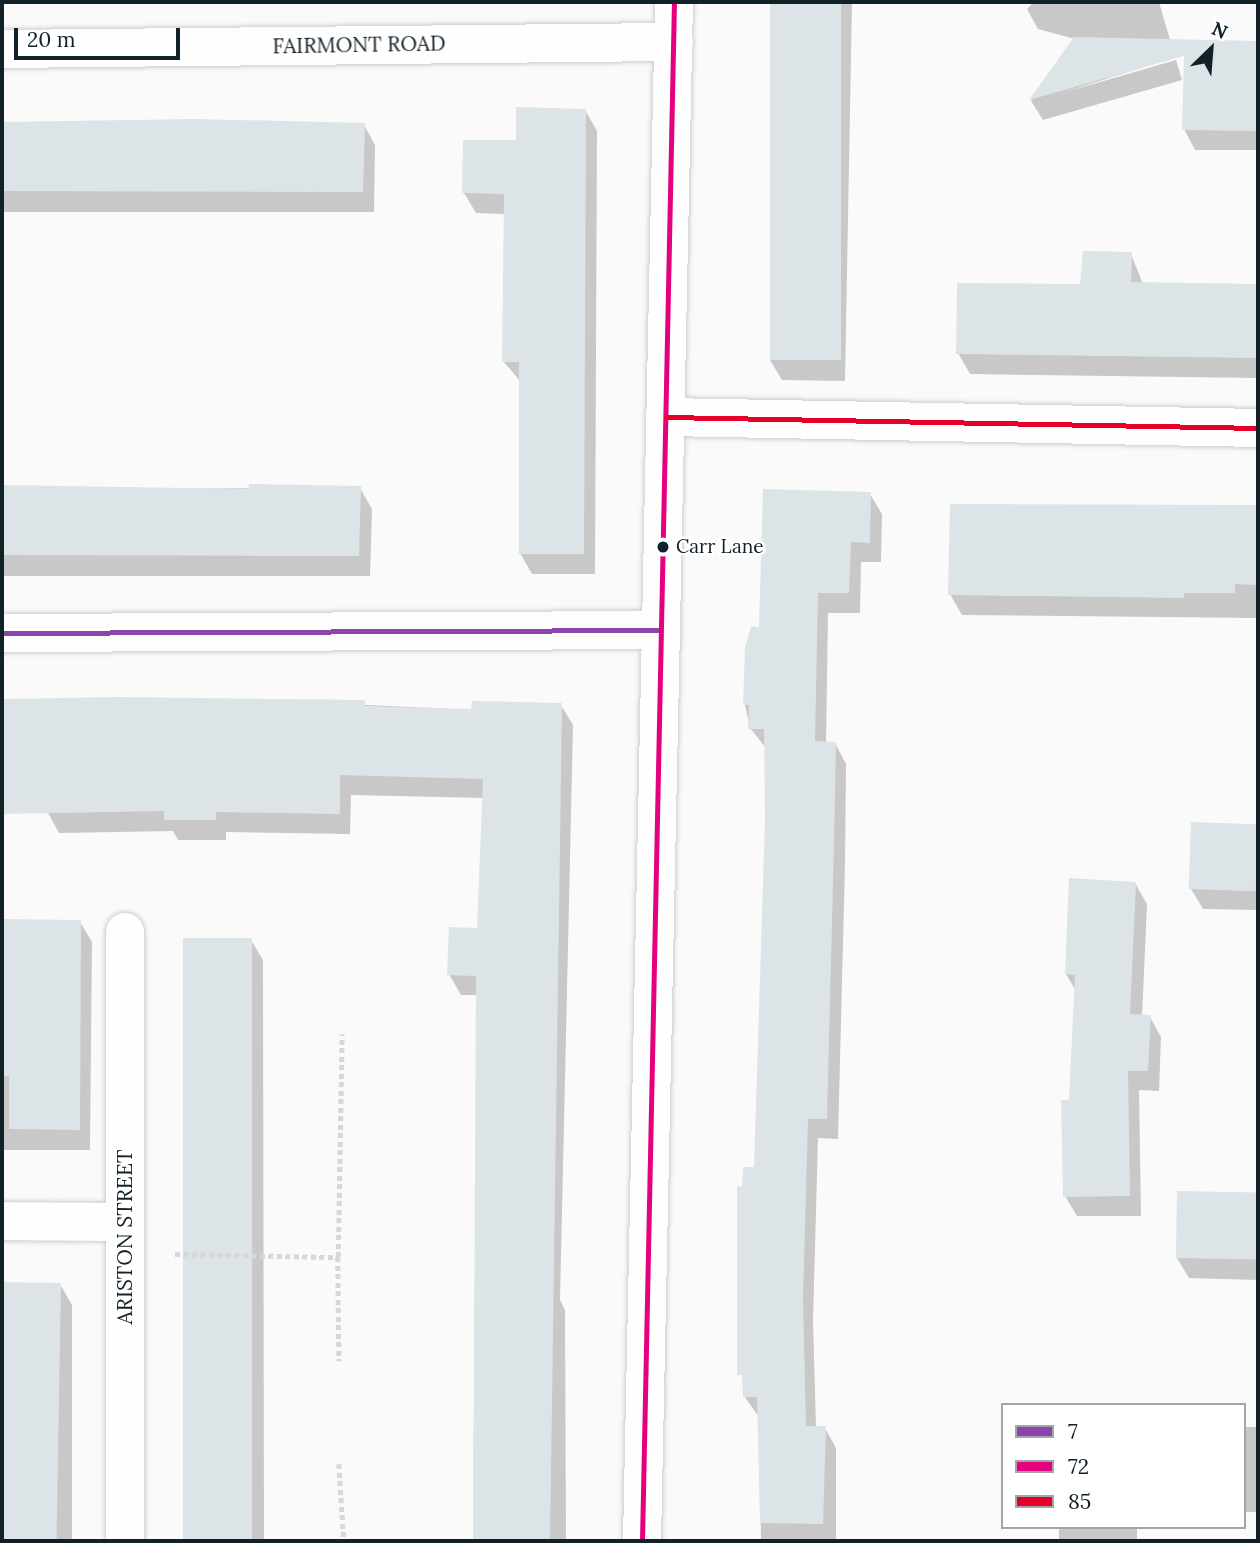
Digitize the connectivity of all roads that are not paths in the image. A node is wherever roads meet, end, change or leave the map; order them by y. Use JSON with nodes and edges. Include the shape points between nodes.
{"nodes":[{"id":1,"x":674,"y":2,"type":"edge"},
{"id":2,"x":674,"y":42,"type":"junction"},
{"id":3,"x":2,"y":49,"type":"edge"},
{"id":4,"x":666,"y":417,"type":"junction"},
{"id":5,"x":1258,"y":428,"type":"edge"},
{"id":6,"x":659,"y":629,"type":"junction"},
{"id":7,"x":2,"y":633,"type":"edge"},
{"id":8,"x":125,"y":932,"type":"dead end"},
{"id":9,"x":2,"y":1221,"type":"edge"},
{"id":10,"x":125,"y":1237,"type":"junction"},
{"id":11,"x":125,"y":1541,"type":"edge"},
{"id":12,"x":642,"y":1541,"type":"edge"}],
"edges":[{"from":1,"to":2,"type":"street"},
{"from":2,"to":3,"type":"street","name":"FAIRMONT ROAD"},
{"from":2,"to":4,"type":"street"},
{"from":4,"to":5,"type":"street"},
{"from":4,"to":6,"type":"street"},
{"from":6,"to":7,"type":"street"},
{"from":6,"to":12,"type":"street"},
{"from":8,"to":10,"type":"street","name":"ARISTON STREET"},
{"from":9,"to":10,"type":"street"},
{"from":10,"to":11,"type":"street","name":"ARISTON STREET"}]}
